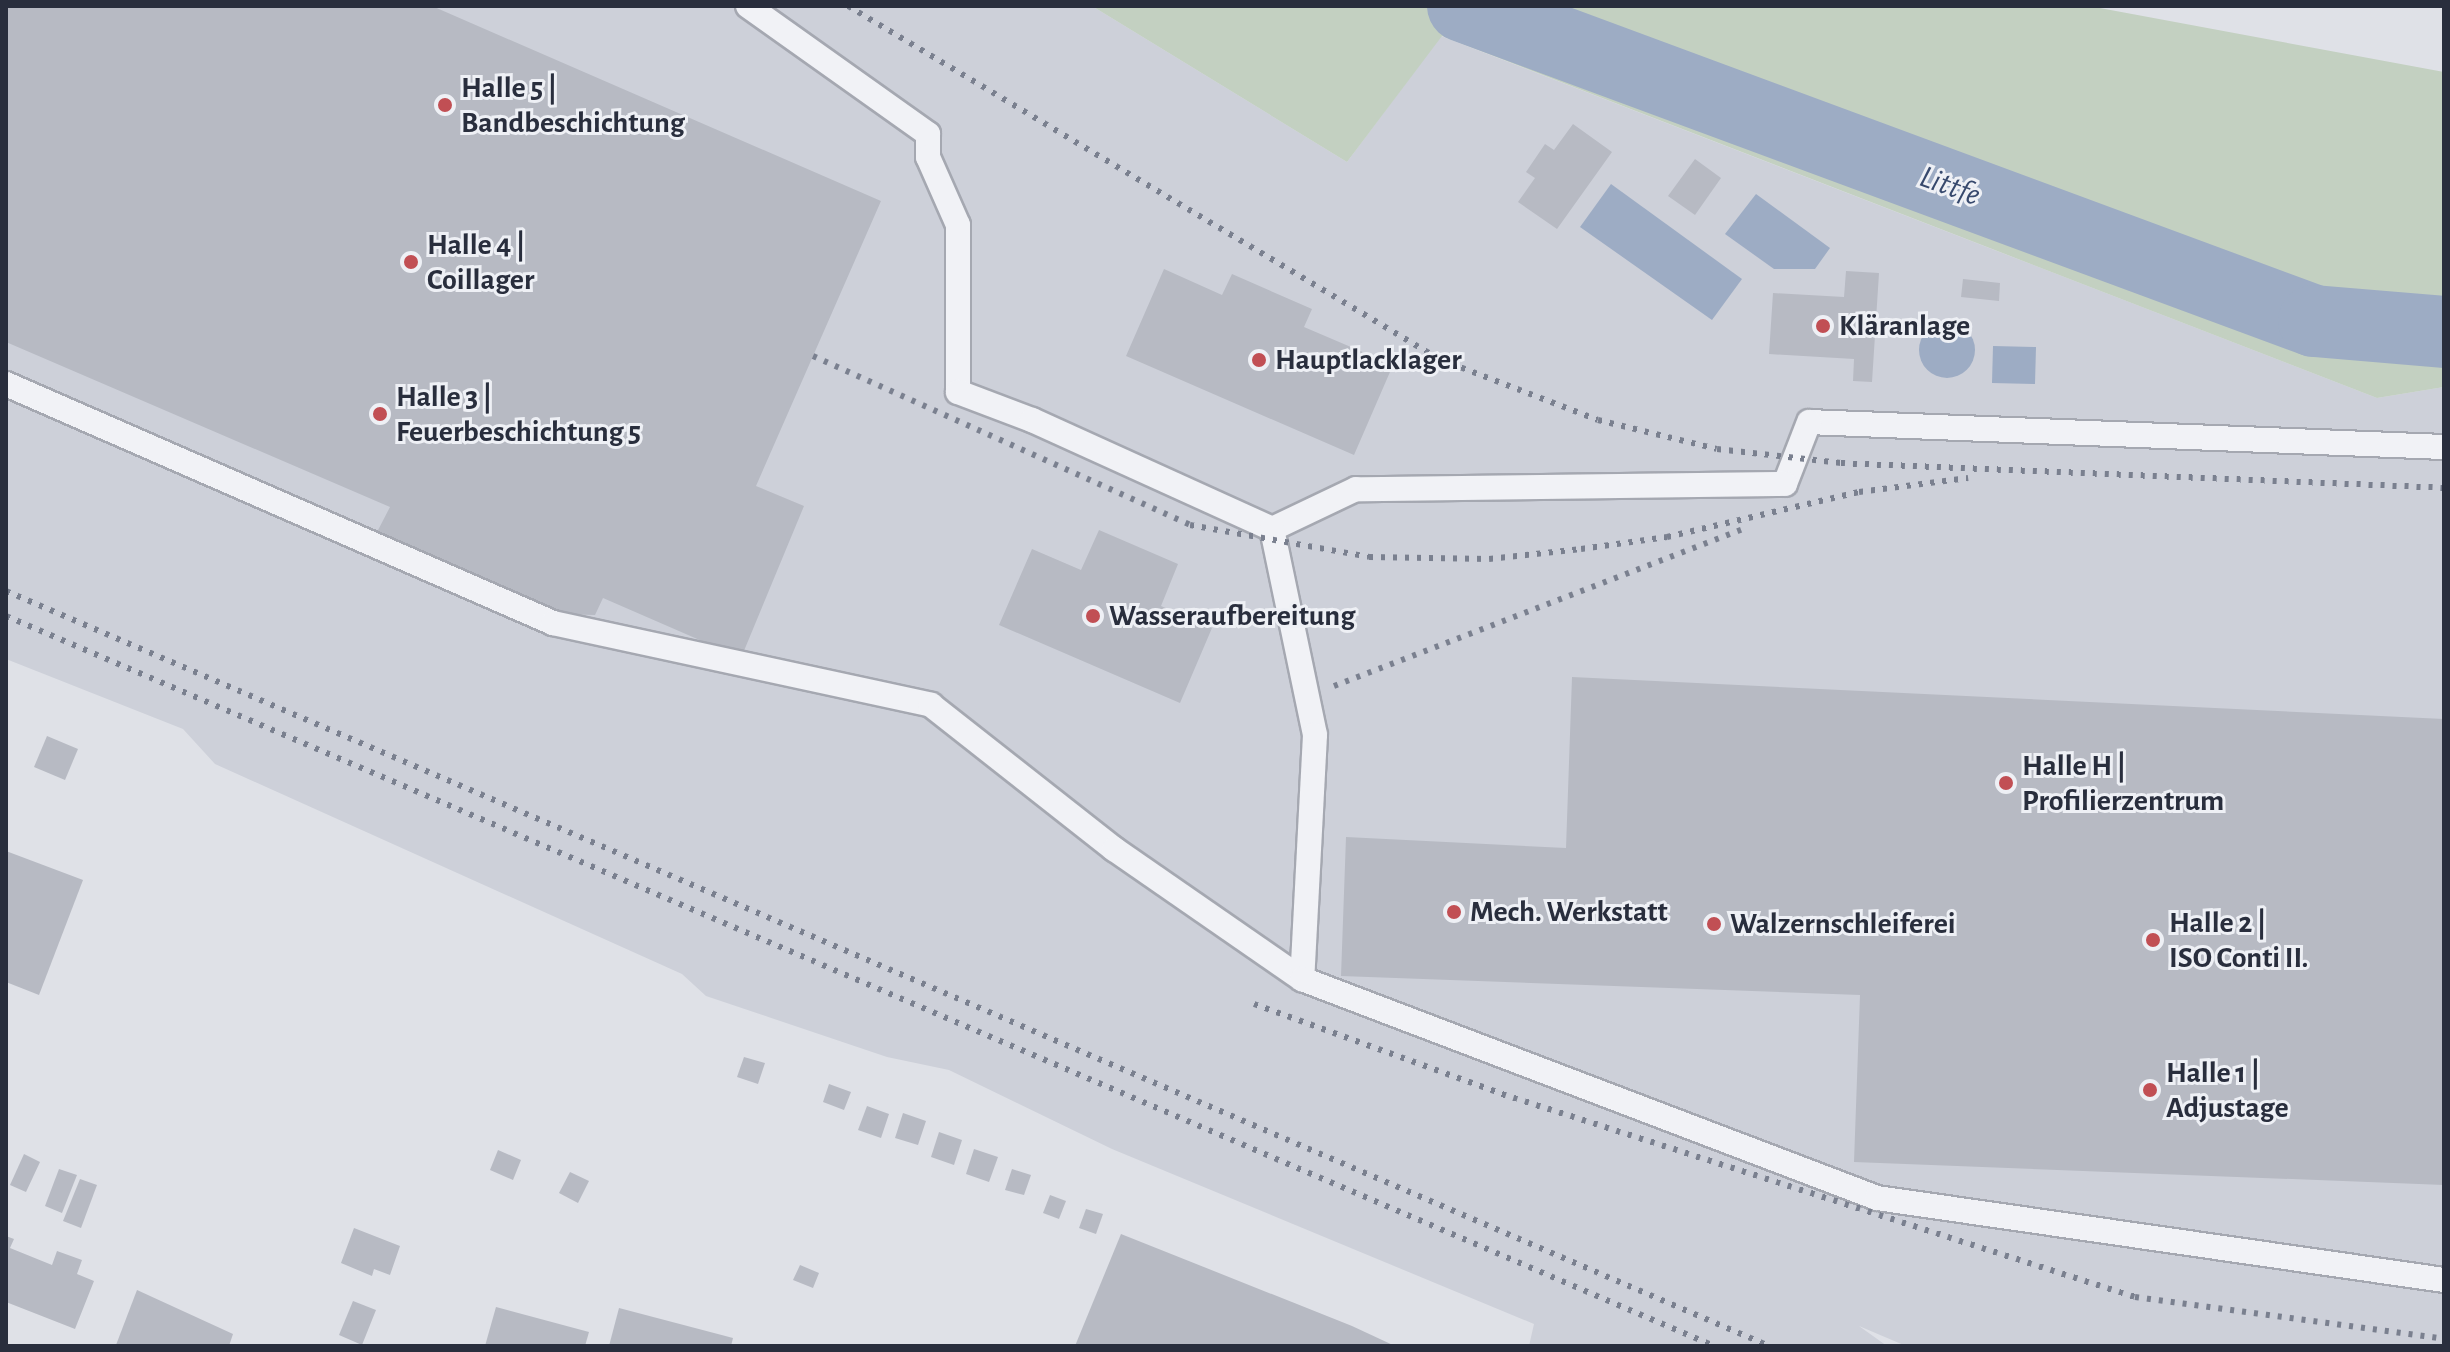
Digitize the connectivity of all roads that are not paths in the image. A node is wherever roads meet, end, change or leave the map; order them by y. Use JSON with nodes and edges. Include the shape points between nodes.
{"nodes":[{"id":1,"x":748,"y":6,"type":"edge"},
{"id":2,"x":6,"y":384,"type":"edge"},
{"id":3,"x":2444,"y":447,"type":"edge"},
{"id":4,"x":1272,"y":529,"type":"junction"},
{"id":5,"x":1302,"y":979,"type":"junction"},
{"id":6,"x":2444,"y":1280,"type":"edge"}],
"edges":[{"from":1,"to":4,"type":"lane","via":[[928,134],[928,157],[958,225],[958,392]]},
{"from":2,"to":5,"type":"lane","via":[[553,623],[931,705],[1114,849]]},
{"from":3,"to":4,"type":"lane","via":[[1809,422],[1785,484],[1356,489]]},
{"from":4,"to":5,"type":"lane","via":[[1315,735]]},
{"from":5,"to":6,"type":"lane","via":[[1877,1198]]}]}
